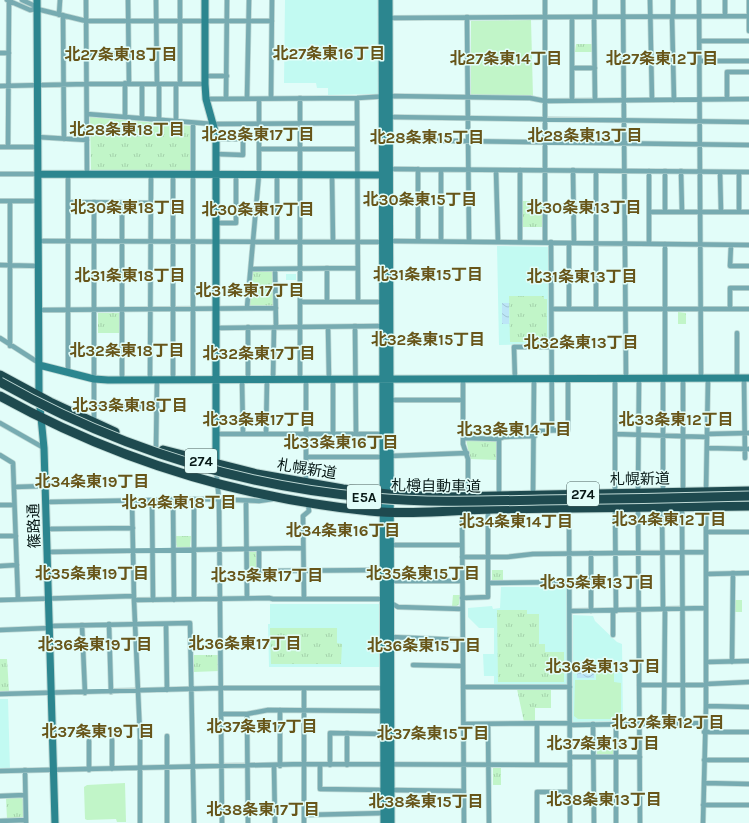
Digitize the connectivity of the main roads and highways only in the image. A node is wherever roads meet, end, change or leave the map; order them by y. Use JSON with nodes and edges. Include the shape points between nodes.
{"nodes":[{"id":1,"x":0,"y":375,"type":"edge"},
{"id":2,"x":0,"y":382,"type":"edge"},
{"id":3,"x":0,"y":389,"type":"edge"},
{"id":4,"x":0,"y":396,"type":"edge"},
{"id":5,"x":749,"y":490,"type":"edge"},
{"id":6,"x":749,"y":496,"type":"edge"},
{"id":7,"x":749,"y":502,"type":"edge"},
{"id":8,"x":749,"y":506,"type":"edge"}],
"edges":[{"from":1,"to":5,"type":"highway","name":"札幌新道","number":"274","via":[[94,423],[156,448],[306,483],[387,493],[449,497]]},
{"from":2,"to":6,"type":"highway","name":"札樽自動車道","number":"E5A","bridge":true,"via":[[65,416],[165,456],[274,485],[329,494],[439,502]]},
{"from":3,"to":7,"type":"highway","name":"札樽自動車道","number":"E5A","via":[[62,421],[163,461],[220,478],[328,500],[439,507]]},
{"from":4,"to":8,"type":"highway","name":"札幌新道","number":"274","via":[[42,420],[167,469],[217,484],[308,503],[387,511]]}]}
